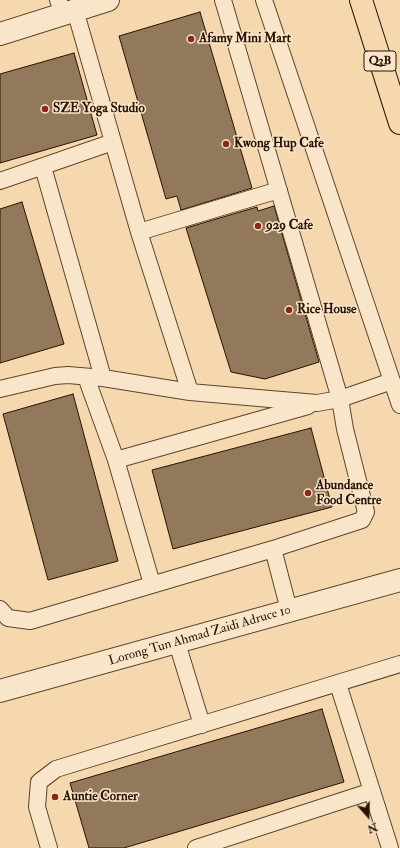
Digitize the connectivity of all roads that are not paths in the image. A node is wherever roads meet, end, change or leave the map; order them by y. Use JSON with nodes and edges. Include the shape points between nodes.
{"nodes":[{"id":1,"x":108,"y":0,"type":"edge"},
{"id":2,"x":223,"y":0,"type":"edge"},
{"id":3,"x":264,"y":0,"type":"edge"},
{"id":4,"x":361,"y":0,"type":"edge"},
{"id":5,"x":66,"y":8,"type":"edge"},
{"id":6,"x":0,"y":34,"type":"edge"},
{"id":7,"x":400,"y":123,"type":"edge"},
{"id":8,"x":113,"y":142,"type":"junction"},
{"id":9,"x":43,"y":167,"type":"junction"},
{"id":10,"x":0,"y":181,"type":"edge"},
{"id":11,"x":279,"y":190,"type":"junction"},
{"id":12,"x":140,"y":232,"type":"junction"},
{"id":13,"x":86,"y":377,"type":"junction"},
{"id":14,"x":103,"y":378,"type":"junction"},
{"id":15,"x":392,"y":380,"type":"junction"},
{"id":16,"x":0,"y":389,"type":"edge"},
{"id":17,"x":190,"y":392,"type":"junction"},
{"id":18,"x":340,"y":399,"type":"junction"},
{"id":19,"x":317,"y":403,"type":"junction"},
{"id":20,"x":400,"y":406,"type":"edge"},
{"id":21,"x":116,"y":460,"type":"junction"},
{"id":22,"x":272,"y":549,"type":"junction"},
{"id":23,"x":400,"y":580,"type":"edge"},
{"id":24,"x":152,"y":584,"type":"junction"},
{"id":25,"x":0,"y":609,"type":"edge"},
{"id":26,"x":289,"y":610,"type":"junction"},
{"id":27,"x":177,"y":643,"type":"junction"},
{"id":28,"x":400,"y":664,"type":"edge"},
{"id":29,"x":338,"y":684,"type":"junction"},
{"id":30,"x":0,"y":691,"type":"edge"},
{"id":31,"x":202,"y":725,"type":"junction"},
{"id":32,"x":372,"y":791,"type":"junction"},
{"id":33,"x":49,"y":848,"type":"edge"},
{"id":34,"x":196,"y":848,"type":"edge"},
{"id":35,"x":390,"y":848,"type":"edge"}],
"edges":[{"from":1,"to":5,"type":"street"},
{"from":2,"to":11,"type":"lane"},
{"from":3,"to":15,"type":"lane"},
{"from":4,"to":7,"type":"main road","number":"Q3B"},
{"from":5,"to":6,"type":"street"},
{"from":5,"to":8,"type":"lane"},
{"from":8,"to":9,"type":"lane"},
{"from":8,"to":12,"type":"lane"},
{"from":9,"to":10,"type":"lane"},
{"from":9,"to":14,"type":"lane"},
{"from":11,"to":12,"type":"lane"},
{"from":11,"to":18,"type":"lane"},
{"from":12,"to":17,"type":"lane"},
{"from":13,"to":14,"type":"lane"},
{"from":13,"to":16,"type":"lane","via":[[55,376]]},
{"from":13,"to":21,"type":"lane"},
{"from":14,"to":17,"type":"lane"},
{"from":15,"to":18,"type":"lane"},
{"from":15,"to":20,"type":"lane"},
{"from":17,"to":19,"type":"lane"},
{"from":18,"to":19,"type":"lane"},
{"from":18,"to":22,"type":"lane","via":[[366,512],[362,520]]},
{"from":19,"to":21,"type":"lane"},
{"from":21,"to":24,"type":"lane"},
{"from":22,"to":24,"type":"lane"},
{"from":22,"to":26,"type":"lane"},
{"from":23,"to":26,"type":"street","name":"Lorong Tun Ahmad Zaidi Adruce 10"},
{"from":24,"to":25,"type":"lane","via":[[30,621],[8,618]]},
{"from":26,"to":27,"type":"street","name":"Lorong Tun Ahmad Zaidi Adruce 10"},
{"from":27,"to":30,"type":"street","name":"Lorong Tun Ahmad Zaidi Adruce 10"},
{"from":27,"to":31,"type":"lane"},
{"from":28,"to":29,"type":"lane"},
{"from":29,"to":31,"type":"lane"},
{"from":29,"to":32,"type":"lane"},
{"from":31,"to":33,"type":"lane","via":[[56,769],[39,782],[38,806]]},
{"from":32,"to":34,"type":"lane"},
{"from":32,"to":35,"type":"lane"}]}
